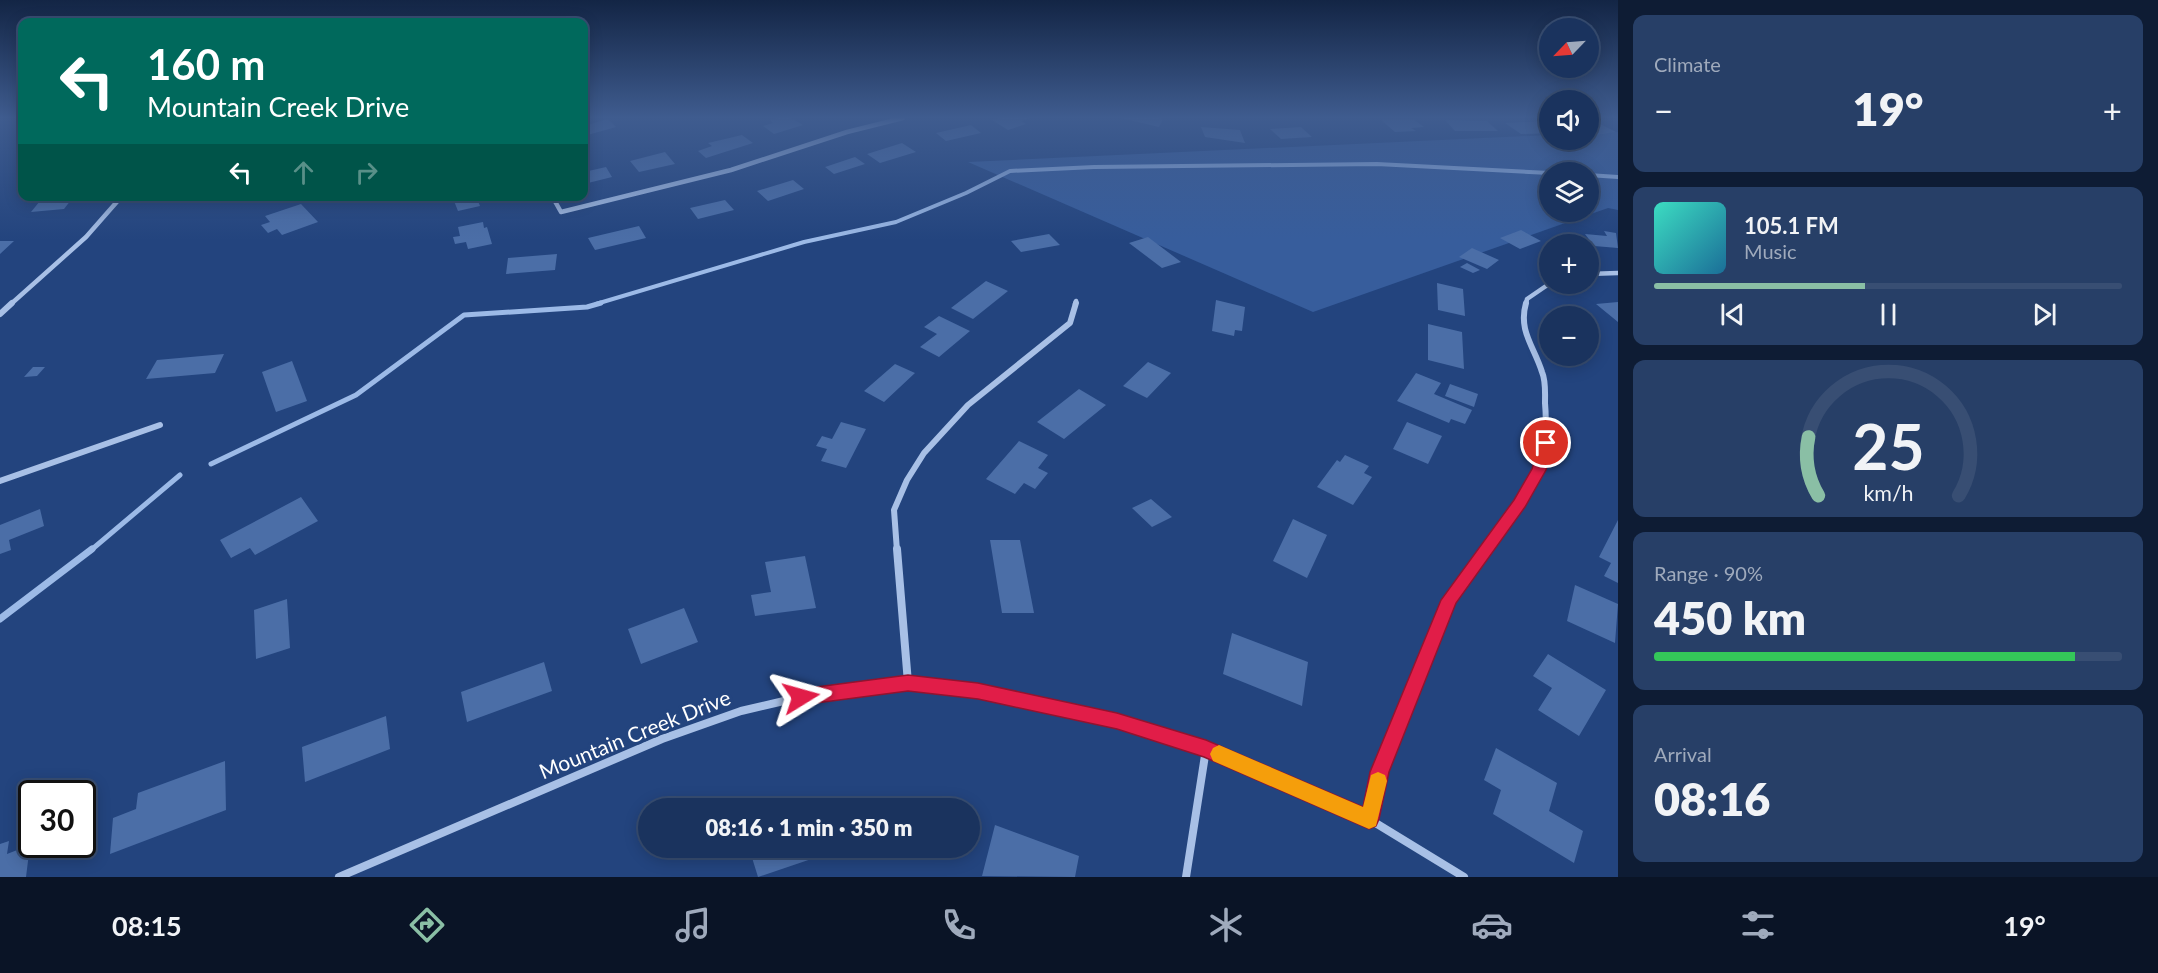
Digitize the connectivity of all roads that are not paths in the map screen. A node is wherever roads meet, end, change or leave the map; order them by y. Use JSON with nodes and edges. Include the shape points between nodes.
{"nodes":[{"id":1,"x":764,"y":159,"type":"edge"},
{"id":2,"x":118,"y":201,"type":"edge"},
{"id":3,"x":555,"y":201,"type":"edge"},
{"id":4,"x":1618,"y":273,"type":"edge"},
{"id":5,"x":1599,"y":274,"type":"edge"},
{"id":6,"x":1539,"y":291,"type":"edge"},
{"id":7,"x":1076,"y":301,"type":"dead end"},
{"id":8,"x":0,"y":314,"type":"edge"},
{"id":9,"x":160,"y":425,"type":"dead end"},
{"id":10,"x":0,"y":481,"type":"edge"},
{"id":11,"x":908,"y":683,"type":"junction"},
{"id":12,"x":1206,"y":749,"type":"junction"},
{"id":13,"x":1369,"y":819,"type":"junction"},
{"id":14,"x":339,"y":877,"type":"edge"},
{"id":15,"x":1186,"y":877,"type":"edge"},
{"id":16,"x":1464,"y":877,"type":"edge"}],
"edges":[{"from":1,"to":3,"type":"street","via":[[561,212]]},
{"from":2,"to":8,"type":"street","via":[[86,237]]},
{"from":4,"to":5,"type":"street"},
{"from":6,"to":13,"type":"street","via":[[1527,299],[1522,317],[1529,344],[1544,373],[1546,443],[1539,470],[1449,600],[1380,772]]},
{"from":7,"to":11,"type":"street","via":[[1070,323],[966,408],[933,441],[900,490],[894,510]]},
{"from":9,"to":10,"type":"street"},
{"from":11,"to":12,"type":"street","name":"Mountain Creek Drive","via":[[978,691],[1117,721]]},
{"from":11,"to":14,"type":"street","name":"Mountain Creek Drive","via":[[801,697],[741,711],[662,739]]},
{"from":12,"to":13,"type":"street","name":"Mountain Creek Drive"},
{"from":12,"to":15,"type":"street"},
{"from":13,"to":16,"type":"street","name":"Mountain Creek Drive"}]}
